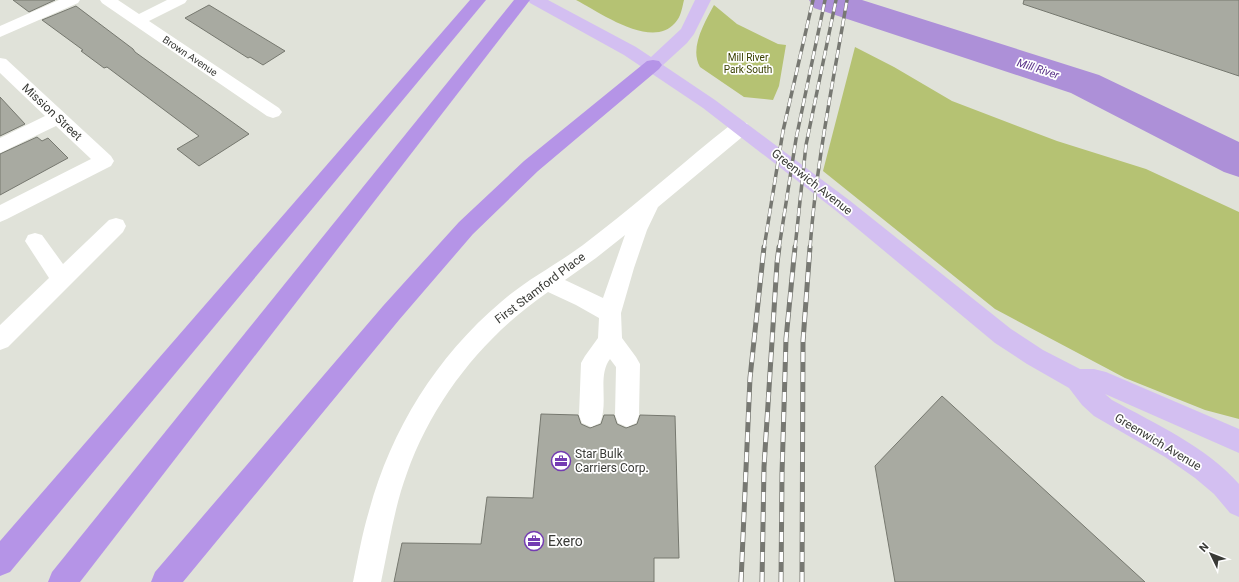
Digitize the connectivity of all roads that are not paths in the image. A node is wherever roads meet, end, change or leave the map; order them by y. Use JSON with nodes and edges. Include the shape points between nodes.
{"nodes":[{"id":1,"x":72,"y":0,"type":"edge"},
{"id":2,"x":108,"y":0,"type":"edge"},
{"id":3,"x":179,"y":0,"type":"edge"},
{"id":4,"x":478,"y":0,"type":"edge"},
{"id":5,"x":536,"y":0,"type":"edge"},
{"id":6,"x":703,"y":0,"type":"edge"},
{"id":7,"x":517,"y":7,"type":"edge"},
{"id":8,"x":138,"y":20,"type":"junction"},
{"id":9,"x":0,"y":32,"type":"edge"},
{"id":10,"x":0,"y":62,"type":"edge"},
{"id":11,"x":653,"y":65,"type":"junction"},
{"id":12,"x":273,"y":112,"type":"dead end"},
{"id":13,"x":58,"y":117,"type":"junction"},
{"id":14,"x":740,"y":128,"type":"junction"},
{"id":15,"x":0,"y":146,"type":"edge"},
{"id":16,"x":655,"y":198,"type":"junction"},
{"id":17,"x":0,"y":214,"type":"edge"},
{"id":18,"x":116,"y":226,"type":"dead end"},
{"id":19,"x":35,"y":241,"type":"dead end"},
{"id":20,"x":61,"y":279,"type":"junction"},
{"id":21,"x":546,"y":281,"type":"junction"},
{"id":22,"x":610,"y":313,"type":"junction"},
{"id":23,"x":0,"y":340,"type":"edge"},
{"id":24,"x":610,"y":341,"type":"junction"},
{"id":25,"x":1077,"y":380,"type":"junction"},
{"id":26,"x":591,"y":415,"type":"dead end"},
{"id":27,"x":627,"y":415,"type":"dead end"},
{"id":28,"x":1239,"y":441,"type":"edge"},
{"id":29,"x":1239,"y":504,"type":"edge"},
{"id":30,"x":0,"y":562,"type":"edge"},
{"id":31,"x":62,"y":582,"type":"edge"},
{"id":32,"x":165,"y":582,"type":"edge"},
{"id":33,"x":368,"y":582,"type":"edge"}],
"edges":[{"from":1,"to":9,"type":"street"},
{"from":2,"to":8,"type":"street","name":"Brown Avenue"},
{"from":3,"to":8,"type":"street"},
{"from":4,"to":30,"type":"highway"},
{"from":5,"to":11,"type":"main road","name":"Greenwich Avenue"},
{"from":6,"to":11,"type":"main road","via":[[688,30]]},
{"from":7,"to":31,"type":"highway"},
{"from":8,"to":12,"type":"street","name":"Brown Avenue"},
{"from":10,"to":13,"type":"street","name":"Mission Street"},
{"from":11,"to":14,"type":"main road","name":"Greenwich Avenue"},
{"from":11,"to":32,"type":"highway","via":[[536,161],[466,228],[391,313]]},
{"from":13,"to":15,"type":"street"},
{"from":13,"to":17,"type":"street","name":"Mission Street","via":[[104,161]]},
{"from":14,"to":16,"type":"street","name":"First Stamford Place"},
{"from":14,"to":25,"type":"main road","name":"Greenwich Avenue","via":[[848,210],[1003,336]]},
{"from":16,"to":21,"type":"street","name":"First Stamford Place","via":[[589,251]]},
{"from":16,"to":22,"type":"street","via":[[637,230]]},
{"from":18,"to":20,"type":"street"},
{"from":19,"to":20,"type":"street"},
{"from":20,"to":23,"type":"street"},
{"from":21,"to":22,"type":"street"},
{"from":21,"to":33,"type":"street","name":"First Stamford Place","via":[[509,308],[480,335],[429,402],[408,440],[389,486]]},
{"from":22,"to":24,"type":"street"},
{"from":24,"to":26,"type":"street","via":[[593,363]]},
{"from":24,"to":27,"type":"street","via":[[628,364]]},
{"from":25,"to":28,"type":"main road","name":"Greenwich Avenue","via":[[1106,383]]},
{"from":25,"to":29,"type":"main road","name":"Greenwich Avenue","via":[[1103,408],[1174,448],[1204,469],[1223,485]]}]}
